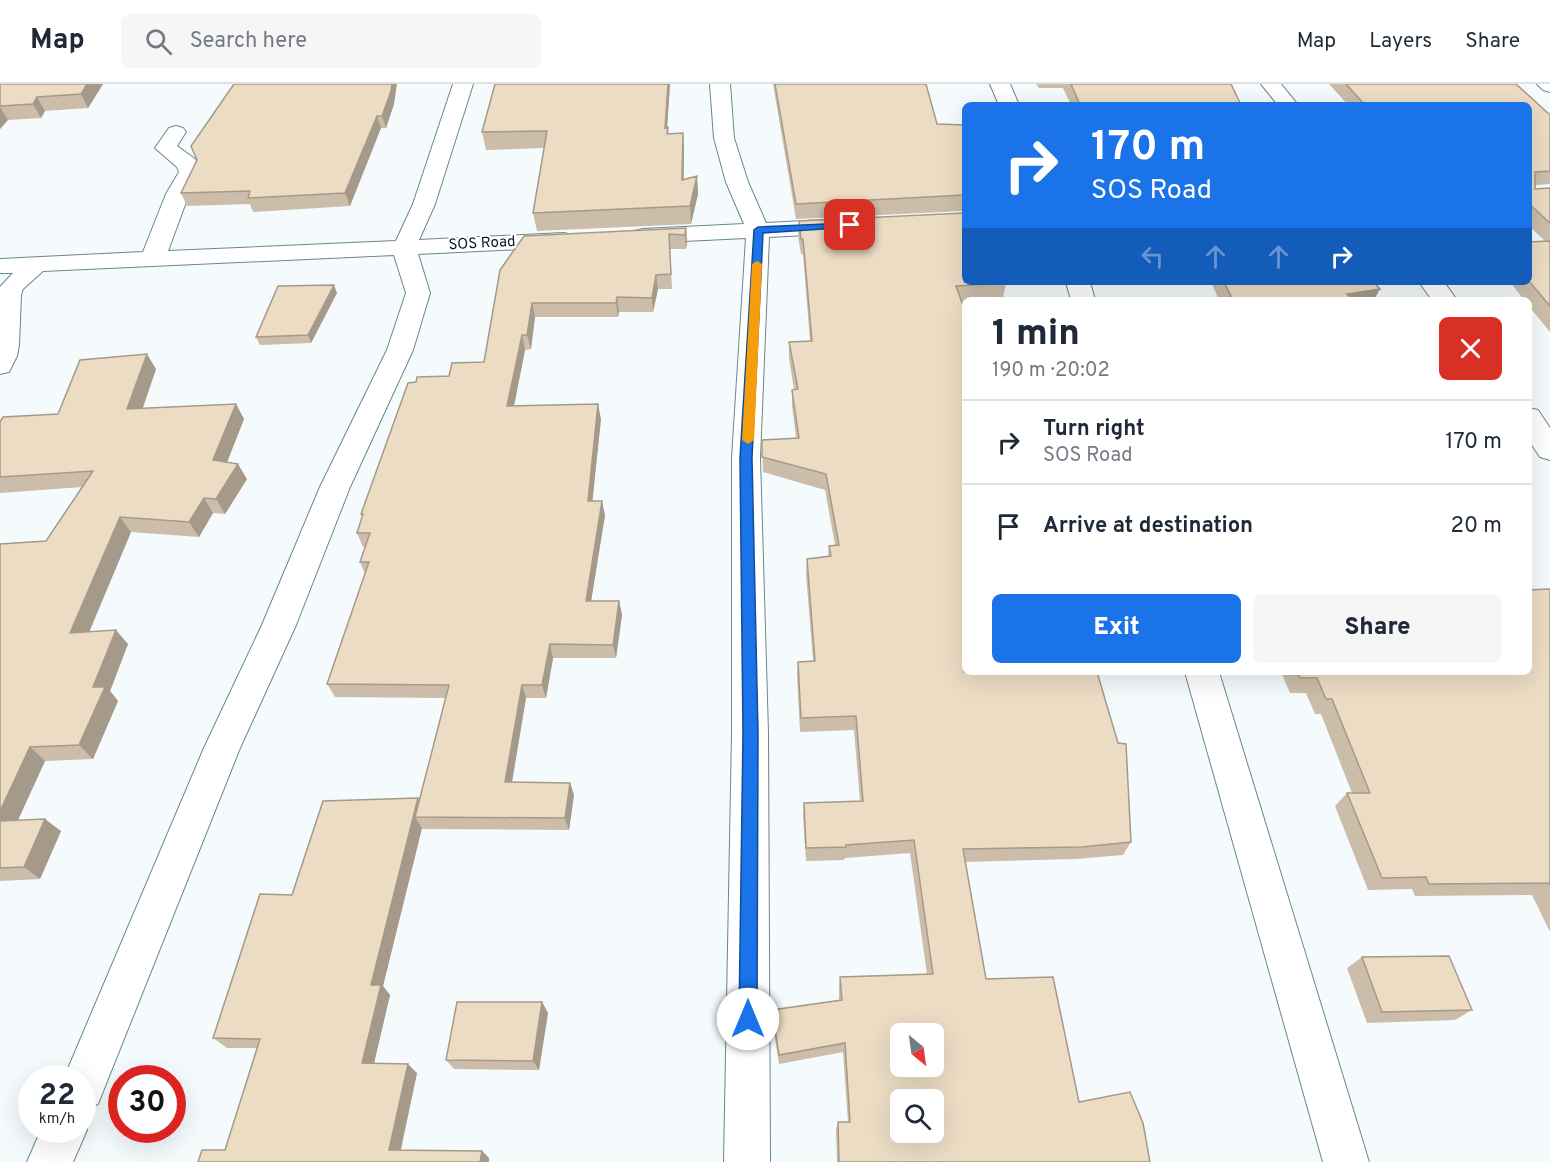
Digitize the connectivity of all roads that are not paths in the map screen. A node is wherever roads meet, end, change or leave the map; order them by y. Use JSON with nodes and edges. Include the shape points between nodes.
{"nodes":[{"id":1,"x":463,"y":84,"type":"edge"},
{"id":2,"x":720,"y":84,"type":"edge"},
{"id":3,"x":1000,"y":84,"type":"edge"},
{"id":4,"x":1271,"y":84,"type":"edge"},
{"id":5,"x":1008,"y":102,"type":"edge"},
{"id":6,"x":1286,"y":102,"type":"edge"},
{"id":7,"x":176,"y":132,"type":"dead end"},
{"id":8,"x":861,"y":225,"type":"edge"},
{"id":9,"x":758,"y":230,"type":"junction"},
{"id":10,"x":617,"y":237,"type":"edge"},
{"id":11,"x":581,"y":239,"type":"edge"},
{"id":12,"x":404,"y":248,"type":"junction"},
{"id":13,"x":152,"y":259,"type":"junction"},
{"id":14,"x":37,"y":264,"type":"junction"},
{"id":15,"x":0,"y":266,"type":"edge"},
{"id":16,"x":1433,"y":285,"type":"edge"},
{"id":17,"x":1443,"y":297,"type":"edge"},
{"id":18,"x":0,"y":366,"type":"edge"},
{"id":19,"x":1532,"y":423,"type":"edge"},
{"id":20,"x":1550,"y":450,"type":"edge"},
{"id":21,"x":1203,"y":675,"type":"edge"},
{"id":22,"x":91,"y":1065,"type":"edge"},
{"id":23,"x":58,"y":1143,"type":"edge"},
{"id":24,"x":50,"y":1162,"type":"edge"},
{"id":25,"x":747,"y":1162,"type":"edge"},
{"id":26,"x":1346,"y":1162,"type":"edge"}],
"edges":[{"from":1,"to":12,"type":"street","via":[[424,204]]},
{"from":2,"to":9,"type":"street","via":[[724,138],[737,182]]},
{"from":3,"to":5,"type":"street"},
{"from":4,"to":6,"type":"street"},
{"from":7,"to":13,"type":"street","via":[[165,148],[187,164],[190,172],[177,191]]},
{"from":8,"to":9,"type":"street"},
{"from":9,"to":10,"type":"street"},
{"from":9,"to":25,"type":"street","via":[[746,458],[750,733]]},
{"from":11,"to":12,"type":"street","name":"SOS Road"},
{"from":12,"to":13,"type":"street","name":"SOS Road"},
{"from":12,"to":22,"type":"street","via":[[418,293],[400,350],[335,487],[279,625],[222,748]]},
{"from":13,"to":14,"type":"street","name":"SOS Road"},
{"from":14,"to":15,"type":"street","name":"SOS Road"},
{"from":14,"to":18,"type":"street","via":[[12,287],[6,299],[8,338]]},
{"from":16,"to":17,"type":"street"},
{"from":19,"to":20,"type":"street"},
{"from":21,"to":26,"type":"street"},
{"from":23,"to":24,"type":"street"}]}
